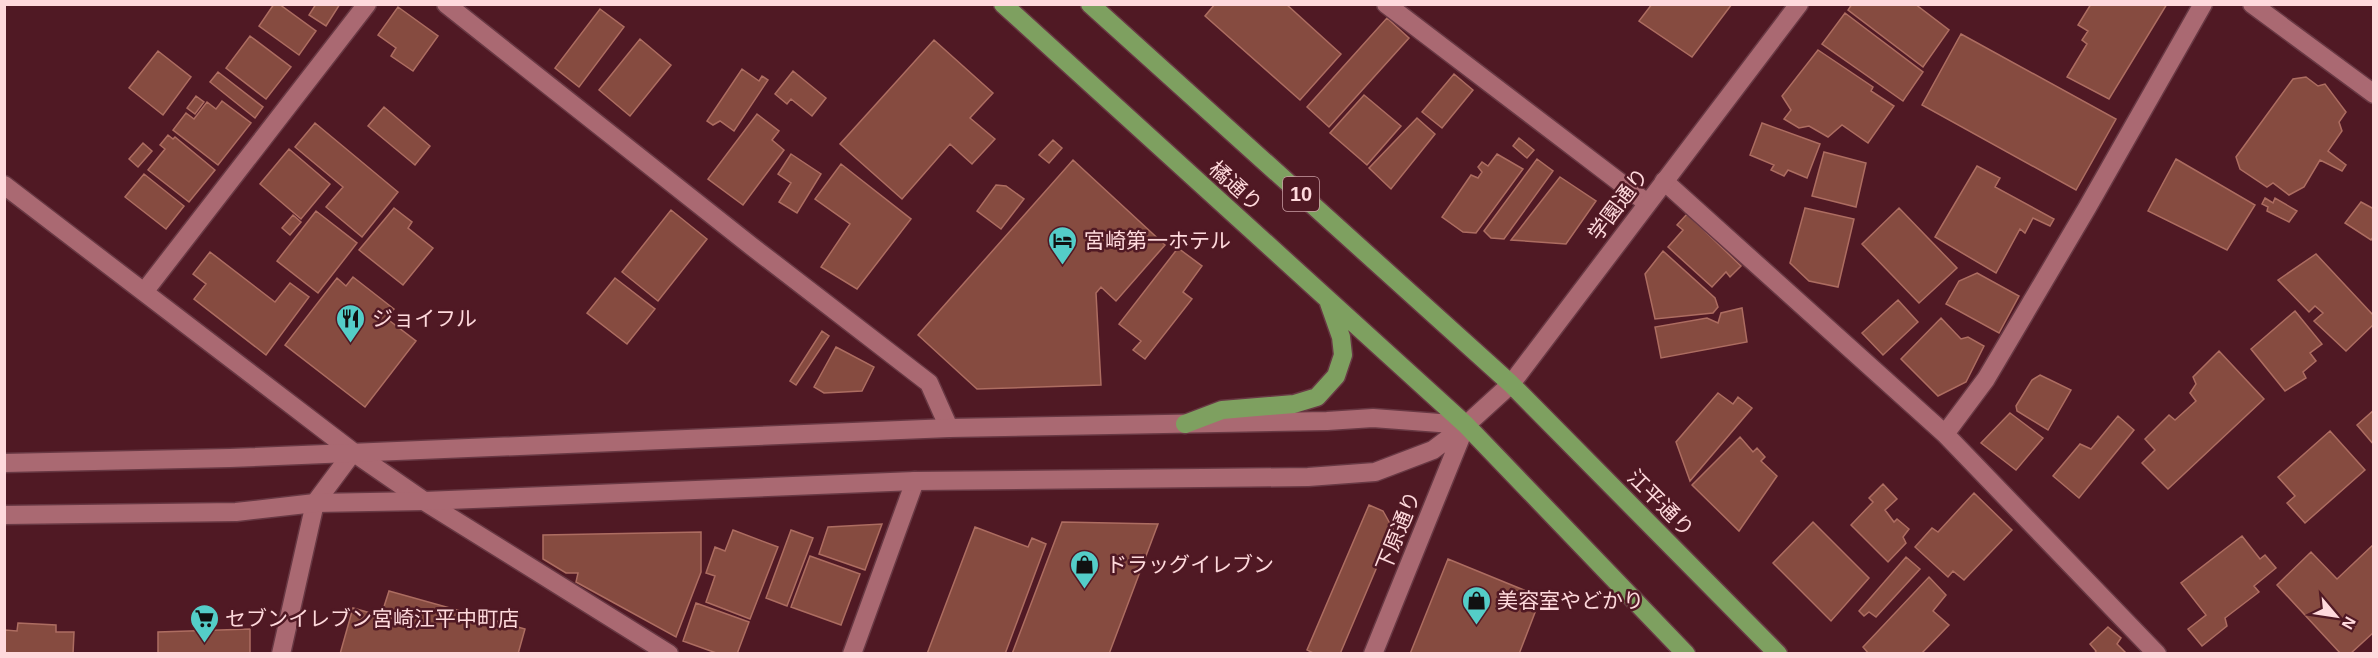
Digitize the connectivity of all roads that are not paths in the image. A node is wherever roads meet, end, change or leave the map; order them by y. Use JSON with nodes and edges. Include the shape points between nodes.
{"nodes":[{"id":1,"x":367,"y":4,"type":"edge"},
{"id":2,"x":446,"y":4,"type":"edge"},
{"id":3,"x":1003,"y":4,"type":"edge"},
{"id":4,"x":1090,"y":4,"type":"edge"},
{"id":5,"x":1386,"y":4,"type":"edge"},
{"id":6,"x":1799,"y":4,"type":"edge"},
{"id":7,"x":2203,"y":4,"type":"edge"},
{"id":8,"x":2252,"y":4,"type":"edge"},
{"id":9,"x":2373,"y":94,"type":"edge"},
{"id":10,"x":1664,"y":181,"type":"junction"},
{"id":11,"x":4,"y":185,"type":"edge"},
{"id":12,"x":1647,"y":203,"type":"junction"},
{"id":13,"x":144,"y":292,"type":"junction"},
{"id":14,"x":1327,"y":299,"type":"junction"},
{"id":15,"x":1511,"y":384,"type":"junction"},
{"id":16,"x":1185,"y":424,"type":"junction"},
{"id":17,"x":1466,"y":425,"type":"junction"},
{"id":18,"x":949,"y":428,"type":"junction"},
{"id":19,"x":1945,"y":434,"type":"junction"},
{"id":20,"x":353,"y":452,"type":"junction"},
{"id":21,"x":4,"y":463,"type":"edge"},
{"id":22,"x":915,"y":481,"type":"junction"},
{"id":23,"x":424,"y":501,"type":"junction"},
{"id":24,"x":315,"y":503,"type":"junction"},
{"id":25,"x":4,"y":515,"type":"edge"},
{"id":26,"x":281,"y":654,"type":"edge"},
{"id":27,"x":669,"y":654,"type":"edge"},
{"id":28,"x":852,"y":654,"type":"edge"},
{"id":29,"x":1373,"y":654,"type":"edge"},
{"id":30,"x":1686,"y":654,"type":"edge"},
{"id":31,"x":1778,"y":654,"type":"edge"},
{"id":32,"x":2157,"y":654,"type":"edge"}],
"edges":[{"from":1,"to":13,"type":"street"},
{"from":2,"to":18,"type":"street","via":[[929,383]]},
{"from":3,"to":14,"type":"highway","name":"橘通り"},
{"from":4,"to":15,"type":"highway","name":"橘通り","number":"10"},
{"from":5,"to":12,"type":"street"},
{"from":6,"to":10,"type":"street","name":"学園通り"},
{"from":7,"to":19,"type":"street","via":[[1986,379]]},
{"from":8,"to":9,"type":"street"},
{"from":10,"to":12,"type":"street","name":"学園通り"},
{"from":10,"to":19,"type":"street"},
{"from":11,"to":13,"type":"street"},
{"from":12,"to":15,"type":"street","name":"学園通り"},
{"from":13,"to":20,"type":"street"},
{"from":14,"to":16,"type":"highway","via":[[1341,337],[1343,356],[1336,376],[1317,397],[1294,404],[1222,410]]},
{"from":14,"to":17,"type":"highway","name":"橘通り"},
{"from":15,"to":17,"type":"street","name":"学園通り"},
{"from":15,"to":31,"type":"highway","name":"江平通り","number":"10"},
{"from":16,"to":17,"type":"street","via":[[1373,418]]},
{"from":16,"to":18,"type":"street"},
{"from":17,"to":22,"type":"street","name":"学園通り","via":[[1432,450],[1375,472],[1308,477]]},
{"from":17,"to":29,"type":"street","name":"下原通り"},
{"from":17,"to":30,"type":"highway"},
{"from":18,"to":20,"type":"street"},
{"from":19,"to":32,"type":"street"},
{"from":20,"to":21,"type":"street"},
{"from":20,"to":23,"type":"street"},
{"from":20,"to":24,"type":"street"},
{"from":22,"to":23,"type":"street","name":"学園通り"},
{"from":22,"to":28,"type":"street"},
{"from":23,"to":24,"type":"street","name":"学園通り"},
{"from":23,"to":27,"type":"street"},
{"from":24,"to":25,"type":"street","name":"学園通り","via":[[236,512]]},
{"from":24,"to":26,"type":"street"}]}
